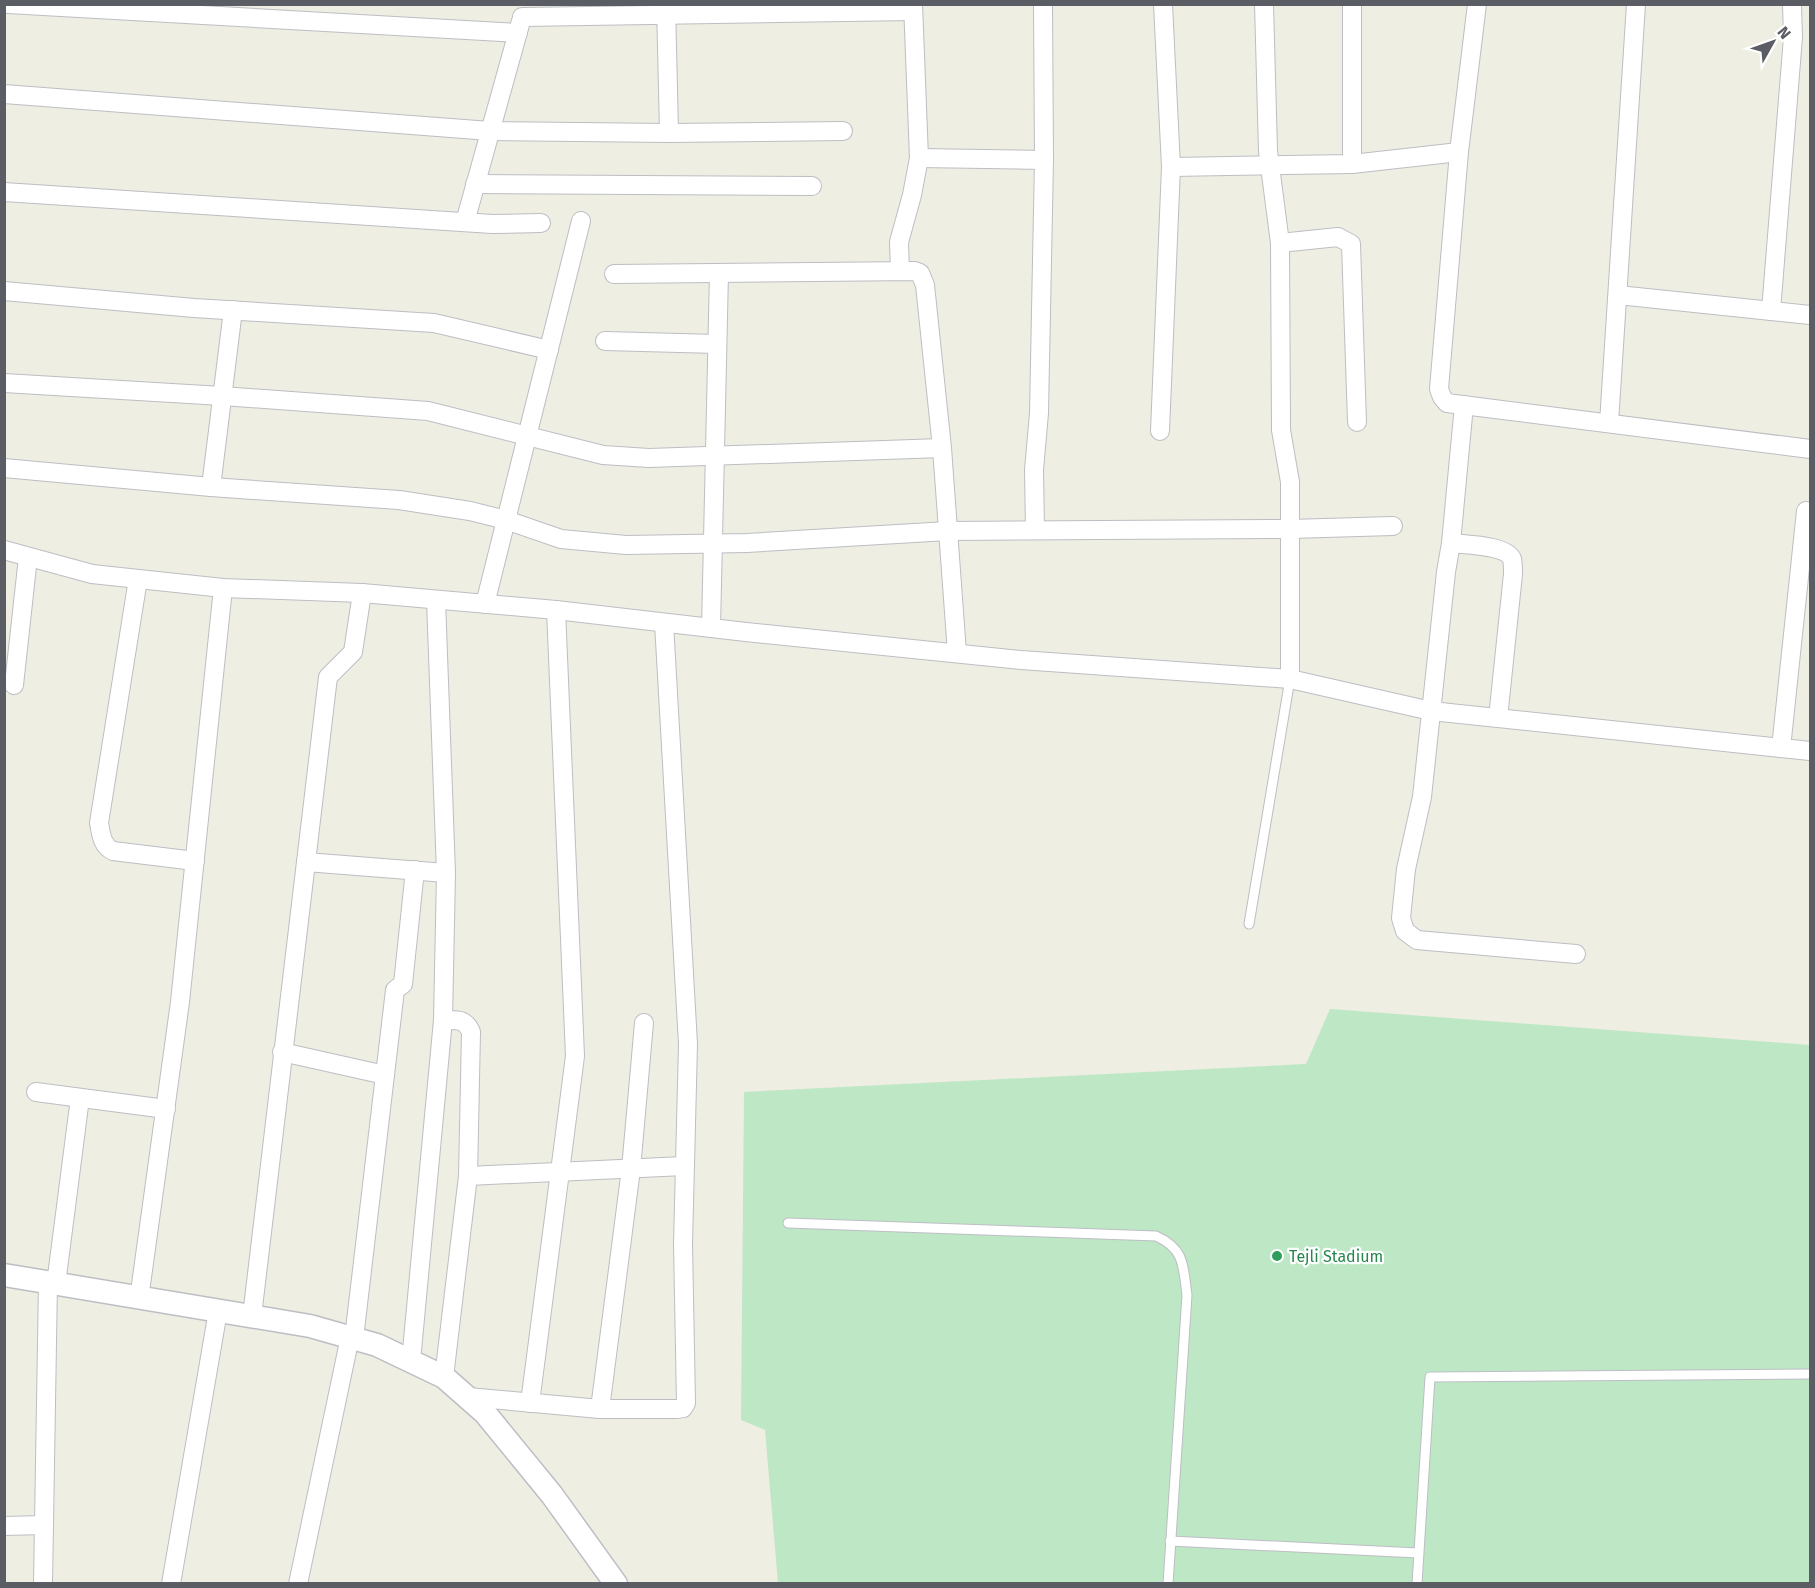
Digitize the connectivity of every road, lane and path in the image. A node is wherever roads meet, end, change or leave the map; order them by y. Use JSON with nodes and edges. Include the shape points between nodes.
{"nodes":[{"id":1,"x":8,"y":4,"type":"edge"},
{"id":2,"x":1043,"y":4,"type":"edge"},
{"id":3,"x":1162,"y":4,"type":"edge"},
{"id":4,"x":1264,"y":4,"type":"edge"},
{"id":5,"x":1352,"y":4,"type":"edge"},
{"id":6,"x":1477,"y":4,"type":"edge"},
{"id":7,"x":1636,"y":4,"type":"edge"},
{"id":8,"x":1792,"y":4,"type":"edge"},
{"id":9,"x":913,"y":8,"type":"edge"},
{"id":10,"x":666,"y":9,"type":"edge"},
{"id":11,"x":522,"y":18,"type":"edge"},
{"id":12,"x":4,"y":94,"type":"edge"},
{"id":13,"x":490,"y":131,"type":"junction"},
{"id":14,"x":843,"y":131,"type":"dead end"},
{"id":15,"x":669,"y":134,"type":"junction"},
{"id":16,"x":1459,"y":152,"type":"junction"},
{"id":17,"x":919,"y":158,"type":"junction"},
{"id":18,"x":1044,"y":160,"type":"junction"},
{"id":19,"x":1270,"y":164,"type":"junction"},
{"id":20,"x":1352,"y":164,"type":"junction"},
{"id":21,"x":1171,"y":167,"type":"junction"},
{"id":22,"x":476,"y":184,"type":"junction"},
{"id":23,"x":812,"y":186,"type":"dead end"},
{"id":24,"x":4,"y":192,"type":"edge"},
{"id":25,"x":581,"y":221,"type":"dead end"},
{"id":26,"x":465,"y":222,"type":"junction"},
{"id":27,"x":541,"y":223,"type":"dead end"},
{"id":28,"x":1280,"y":243,"type":"junction"},
{"id":29,"x":900,"y":271,"type":"junction"},
{"id":30,"x":718,"y":273,"type":"junction"},
{"id":31,"x":614,"y":274,"type":"dead end"},
{"id":32,"x":4,"y":291,"type":"edge"},
{"id":33,"x":1617,"y":295,"type":"junction"},
{"id":34,"x":233,"y":310,"type":"junction"},
{"id":35,"x":1771,"y":311,"type":"junction"},
{"id":36,"x":1810,"y":315,"type":"edge"},
{"id":37,"x":605,"y":341,"type":"dead end"},
{"id":38,"x":717,"y":344,"type":"junction"},
{"id":39,"x":549,"y":350,"type":"junction"},
{"id":40,"x":4,"y":383,"type":"edge"},
{"id":41,"x":222,"y":396,"type":"junction"},
{"id":42,"x":1464,"y":405,"type":"junction"},
{"id":43,"x":1357,"y":422,"type":"dead end"},
{"id":44,"x":1609,"y":423,"type":"junction"},
{"id":45,"x":1160,"y":431,"type":"dead end"},
{"id":46,"x":527,"y":436,"type":"junction"},
{"id":47,"x":942,"y":448,"type":"junction"},
{"id":48,"x":1810,"y":449,"type":"edge"},
{"id":49,"x":715,"y":456,"type":"junction"},
{"id":50,"x":4,"y":468,"type":"edge"},
{"id":51,"x":211,"y":487,"type":"junction"},
{"id":52,"x":1806,"y":512,"type":"dead end"},
{"id":53,"x":506,"y":520,"type":"junction"},
{"id":54,"x":1393,"y":526,"type":"dead end"},
{"id":55,"x":1035,"y":530,"type":"junction"},
{"id":56,"x":1290,"y":530,"type":"junction"},
{"id":57,"x":948,"y":531,"type":"junction"},
{"id":58,"x":713,"y":543,"type":"junction"},
{"id":59,"x":1451,"y":543,"type":"junction"},
{"id":60,"x":4,"y":550,"type":"edge"},
{"id":61,"x":28,"y":557,"type":"junction"},
{"id":62,"x":138,"y":579,"type":"junction"},
{"id":63,"x":223,"y":588,"type":"junction"},
{"id":64,"x":362,"y":594,"type":"junction"},
{"id":65,"x":436,"y":600,"type":"junction"},
{"id":66,"x":484,"y":604,"type":"junction"},
{"id":67,"x":556,"y":610,"type":"junction"},
{"id":68,"x":13,"y":613,"type":"edge"},
{"id":69,"x":664,"y":623,"type":"junction"},
{"id":70,"x":711,"y":628,"type":"junction"},
{"id":71,"x":957,"y":653,"type":"junction"},
{"id":72,"x":1290,"y":679,"type":"junction"},
{"id":73,"x":14,"y":685,"type":"dead end"},
{"id":74,"x":1431,"y":711,"type":"junction"},
{"id":75,"x":1498,"y":718,"type":"junction"},
{"id":76,"x":1781,"y":748,"type":"junction"},
{"id":77,"x":1810,"y":751,"type":"edge"},
{"id":78,"x":195,"y":861,"type":"junction"},
{"id":79,"x":306,"y":862,"type":"junction"},
{"id":80,"x":415,"y":870,"type":"junction"},
{"id":81,"x":446,"y":873,"type":"junction"},
{"id":82,"x":1249,"y":924,"type":"dead end"},
{"id":83,"x":1576,"y":954,"type":"dead end"},
{"id":84,"x":443,"y":1020,"type":"junction"},
{"id":85,"x":644,"y":1023,"type":"dead end"},
{"id":86,"x":282,"y":1052,"type":"junction"},
{"id":87,"x":385,"y":1075,"type":"junction"},
{"id":88,"x":36,"y":1092,"type":"dead end"},
{"id":89,"x":80,"y":1098,"type":"junction"},
{"id":90,"x":165,"y":1108,"type":"junction"},
{"id":91,"x":684,"y":1166,"type":"junction"},
{"id":92,"x":631,"y":1169,"type":"junction"},
{"id":93,"x":560,"y":1172,"type":"junction"},
{"id":94,"x":468,"y":1176,"type":"junction"},
{"id":95,"x":788,"y":1223,"type":"dead end"},
{"id":96,"x":4,"y":1275,"type":"edge"},
{"id":97,"x":52,"y":1283,"type":"junction"},
{"id":98,"x":139,"y":1299,"type":"junction"},
{"id":99,"x":218,"y":1311,"type":"junction"},
{"id":100,"x":252,"y":1316,"type":"junction"},
{"id":101,"x":352,"y":1338,"type":"junction"},
{"id":102,"x":411,"y":1361,"type":"junction"},
{"id":103,"x":1810,"y":1374,"type":"edge"},
{"id":104,"x":444,"y":1377,"type":"junction"},
{"id":105,"x":468,"y":1397,"type":"junction"},
{"id":106,"x":530,"y":1403,"type":"junction"},
{"id":107,"x":600,"y":1409,"type":"junction"},
{"id":108,"x":44,"y":1525,"type":"junction"},
{"id":109,"x":4,"y":1526,"type":"edge"},
{"id":110,"x":1170,"y":1541,"type":"junction"},
{"id":111,"x":1418,"y":1553,"type":"junction"},
{"id":112,"x":43,"y":1584,"type":"edge"},
{"id":113,"x":171,"y":1584,"type":"edge"},
{"id":114,"x":298,"y":1584,"type":"edge"},
{"id":115,"x":616,"y":1584,"type":"edge"},
{"id":116,"x":1167,"y":1584,"type":"edge"},
{"id":117,"x":1417,"y":1584,"type":"edge"}],
"edges":[{"from":1,"to":11,"type":"street"},
{"from":2,"to":18,"type":"street"},
{"from":3,"to":21,"type":"street"},
{"from":4,"to":19,"type":"street"},
{"from":5,"to":20,"type":"street"},
{"from":6,"to":16,"type":"street"},
{"from":7,"to":33,"type":"street"},
{"from":8,"to":35,"type":"street","via":[[1793,38]]},
{"from":9,"to":10,"type":"street"},
{"from":9,"to":17,"type":"street"},
{"from":10,"to":11,"type":"street"},
{"from":10,"to":15,"type":"street"},
{"from":11,"to":13,"type":"street"},
{"from":12,"to":13,"type":"street"},
{"from":13,"to":15,"type":"street"},
{"from":13,"to":22,"type":"street"},
{"from":14,"to":15,"type":"street"},
{"from":16,"to":20,"type":"street"},
{"from":16,"to":42,"type":"street","via":[[1439,389],[1448,403]]},
{"from":17,"to":18,"type":"street"},
{"from":17,"to":29,"type":"street","via":[[899,242]]},
{"from":18,"to":55,"type":"street"},
{"from":19,"to":20,"type":"street"},
{"from":19,"to":21,"type":"street"},
{"from":19,"to":28,"type":"street"},
{"from":21,"to":45,"type":"street"},
{"from":22,"to":23,"type":"street"},
{"from":22,"to":26,"type":"street"},
{"from":24,"to":26,"type":"street"},
{"from":25,"to":39,"type":"street"},
{"from":26,"to":27,"type":"street"},
{"from":28,"to":43,"type":"street","via":[[1338,237],[1352,244]]},
{"from":28,"to":56,"type":"street","via":[[1281,430],[1290,482]]},
{"from":29,"to":30,"type":"street"},
{"from":29,"to":47,"type":"street","via":[[915,271],[924,280]]},
{"from":30,"to":31,"type":"street"},
{"from":30,"to":38,"type":"street"},
{"from":32,"to":34,"type":"street"},
{"from":33,"to":35,"type":"street"},
{"from":33,"to":44,"type":"street"},
{"from":34,"to":39,"type":"street","via":[[434,323]]},
{"from":34,"to":41,"type":"street"},
{"from":35,"to":36,"type":"street"},
{"from":37,"to":38,"type":"street"},
{"from":38,"to":49,"type":"street"},
{"from":39,"to":46,"type":"street"},
{"from":40,"to":41,"type":"street"},
{"from":41,"to":46,"type":"street","via":[[428,411]]},
{"from":41,"to":51,"type":"street"},
{"from":42,"to":44,"type":"street"},
{"from":42,"to":59,"type":"street"},
{"from":44,"to":48,"type":"street"},
{"from":46,"to":49,"type":"street","via":[[603,455]]},
{"from":46,"to":53,"type":"street"},
{"from":47,"to":49,"type":"street"},
{"from":47,"to":57,"type":"street"},
{"from":49,"to":58,"type":"street"},
{"from":50,"to":51,"type":"street"},
{"from":51,"to":53,"type":"street","via":[[399,500]]},
{"from":52,"to":76,"type":"street"},
{"from":53,"to":58,"type":"street","via":[[561,538],[626,545]]},
{"from":53,"to":66,"type":"street"},
{"from":54,"to":56,"type":"street"},
{"from":55,"to":56,"type":"street"},
{"from":55,"to":57,"type":"street"},
{"from":56,"to":72,"type":"street"},
{"from":57,"to":58,"type":"street"},
{"from":57,"to":71,"type":"street"},
{"from":58,"to":70,"type":"street"},
{"from":59,"to":74,"type":"street"},
{"from":59,"to":75,"type":"street","via":[[1499,549],[1512,560]]},
{"from":60,"to":61,"type":"street"},
{"from":61,"to":62,"type":"street","via":[[92,574]]},
{"from":61,"to":68,"type":"street"},
{"from":62,"to":63,"type":"street"},
{"from":62,"to":78,"type":"street","via":[[99,823],[101,839],[113,851]]},
{"from":63,"to":64,"type":"street"},
{"from":63,"to":78,"type":"street"},
{"from":64,"to":65,"type":"street"},
{"from":64,"to":79,"type":"street","via":[[353,652],[328,677]]},
{"from":65,"to":66,"type":"street"},
{"from":65,"to":81,"type":"street"},
{"from":66,"to":67,"type":"street"},
{"from":67,"to":69,"type":"street"},
{"from":67,"to":93,"type":"street","via":[[574,1056]]},
{"from":68,"to":73,"type":"street"},
{"from":69,"to":70,"type":"street"},
{"from":69,"to":91,"type":"street","via":[[688,1044]]},
{"from":70,"to":71,"type":"street"},
{"from":71,"to":72,"type":"street"},
{"from":72,"to":74,"type":"street"},
{"from":72,"to":82,"type":"lane"},
{"from":74,"to":75,"type":"street"},
{"from":74,"to":83,"type":"street","via":[[1422,797],[1406,869],[1401,918],[1405,931],[1417,940]]},
{"from":75,"to":76,"type":"street"},
{"from":76,"to":77,"type":"street"},
{"from":78,"to":90,"type":"street"},
{"from":79,"to":80,"type":"street"},
{"from":79,"to":86,"type":"street"},
{"from":80,"to":81,"type":"street"},
{"from":80,"to":87,"type":"street","via":[[403,984],[395,990]]},
{"from":81,"to":84,"type":"street"},
{"from":84,"to":94,"type":"street","via":[[462,1020],[471,1032]]},
{"from":84,"to":102,"type":"street"},
{"from":85,"to":92,"type":"street"},
{"from":86,"to":87,"type":"street"},
{"from":86,"to":100,"type":"street"},
{"from":87,"to":101,"type":"street"},
{"from":88,"to":89,"type":"street"},
{"from":89,"to":90,"type":"street"},
{"from":89,"to":97,"type":"street"},
{"from":90,"to":98,"type":"street"},
{"from":91,"to":92,"type":"street"},
{"from":91,"to":107,"type":"street","via":[[686,1403],[677,1409]]},
{"from":92,"to":93,"type":"street"},
{"from":92,"to":107,"type":"street"},
{"from":93,"to":94,"type":"street"},
{"from":93,"to":106,"type":"street"},
{"from":94,"to":104,"type":"street"},
{"from":95,"to":110,"type":"lane","via":[[1156,1236],[1171,1243],[1181,1257],[1187,1295]]},
{"from":96,"to":97,"type":"street"},
{"from":97,"to":98,"type":"street"},
{"from":97,"to":108,"type":"street"},
{"from":98,"to":99,"type":"street"},
{"from":99,"to":100,"type":"street"},
{"from":99,"to":113,"type":"street"},
{"from":100,"to":101,"type":"street"},
{"from":101,"to":102,"type":"street"},
{"from":101,"to":114,"type":"street"},
{"from":102,"to":104,"type":"street"},
{"from":103,"to":111,"type":"lane","via":[[1430,1377]]},
{"from":104,"to":105,"type":"street"},
{"from":105,"to":106,"type":"street"},
{"from":105,"to":115,"type":"street","via":[[552,1495]]},
{"from":106,"to":107,"type":"street"},
{"from":108,"to":109,"type":"street"},
{"from":108,"to":112,"type":"street"},
{"from":110,"to":111,"type":"lane"},
{"from":110,"to":116,"type":"lane"},
{"from":111,"to":117,"type":"lane"}]}
